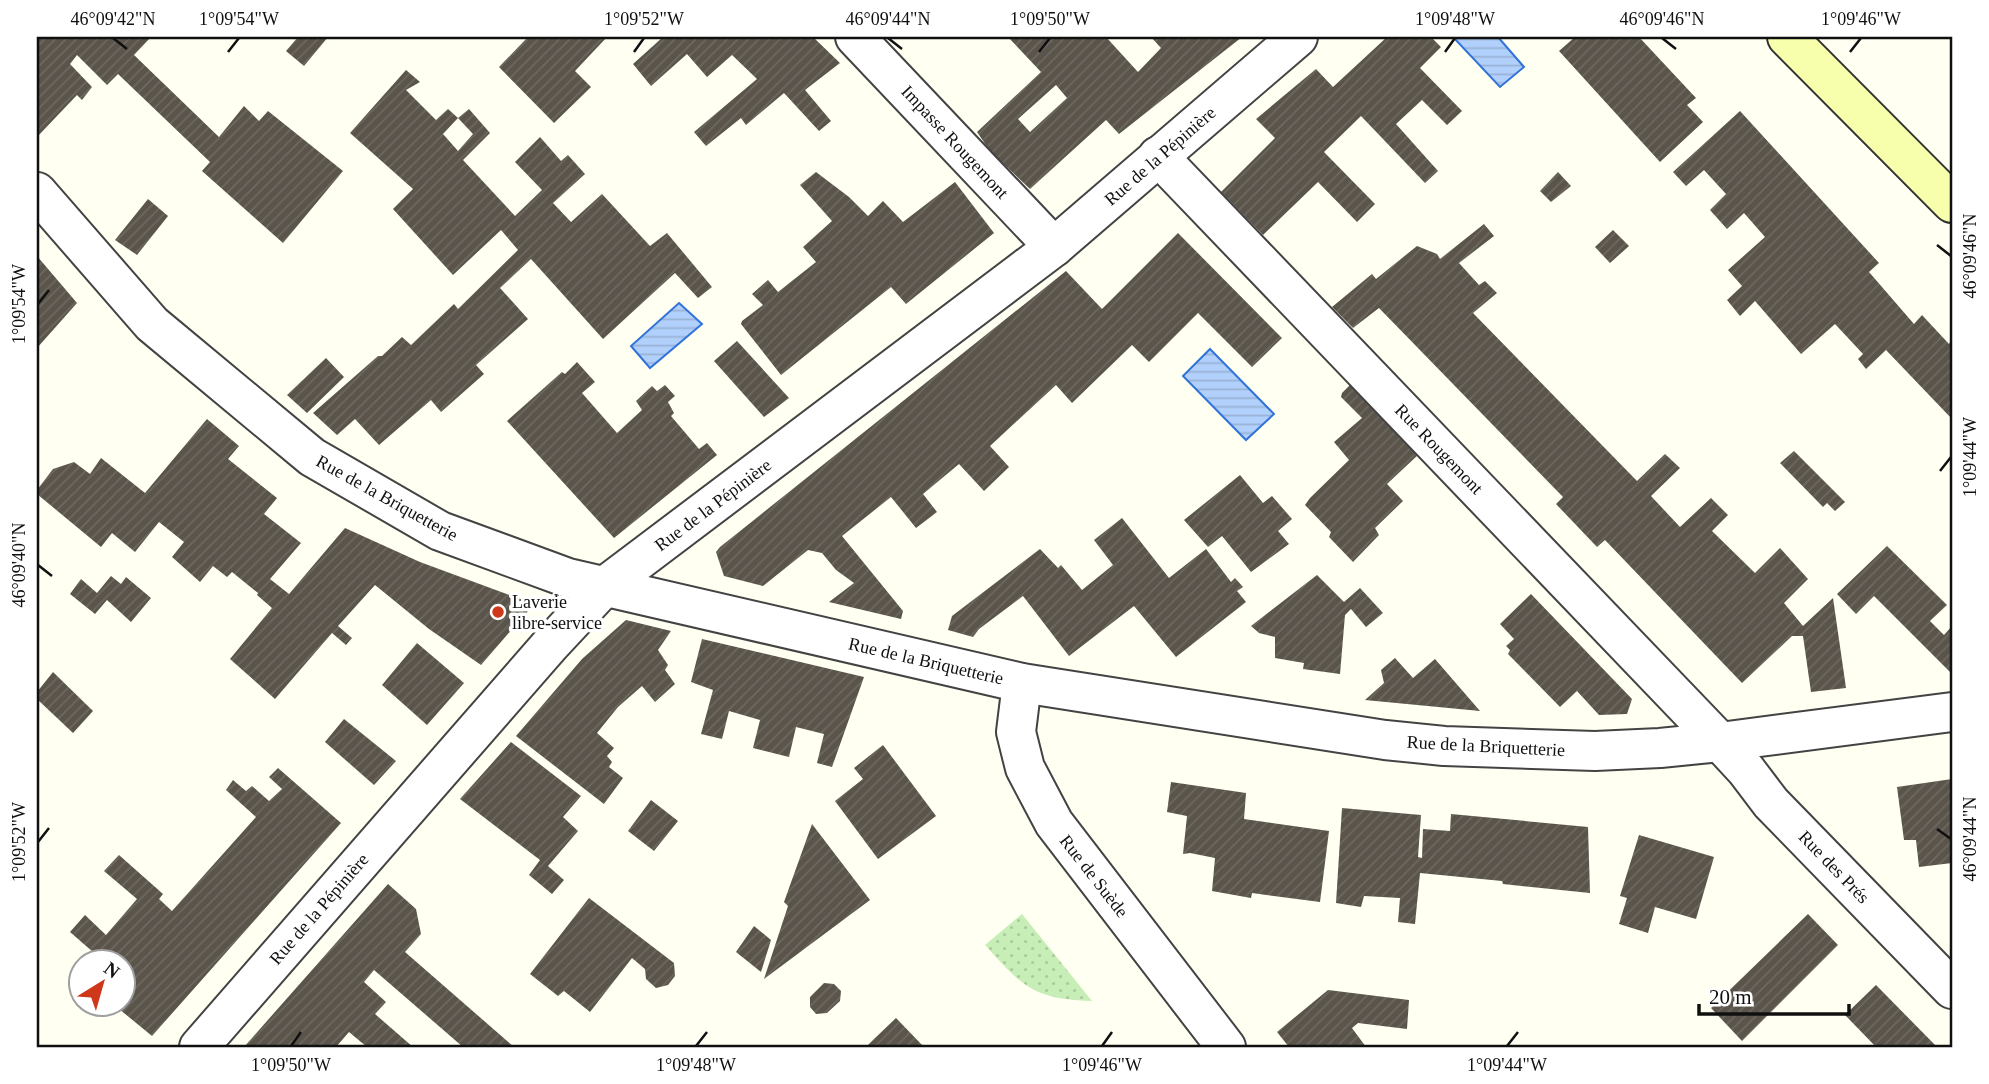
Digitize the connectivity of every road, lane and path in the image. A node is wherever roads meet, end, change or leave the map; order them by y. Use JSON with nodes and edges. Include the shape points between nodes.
{"nodes":[{"id":1,"x":855,"y":37,"type":"edge"},
{"id":2,"x":1298,"y":37,"type":"edge"},
{"id":3,"x":1787,"y":37,"type":"edge"},
{"id":4,"x":1158,"y":156,"type":"junction"},
{"id":5,"x":37,"y":192,"type":"edge"},
{"id":6,"x":1952,"y":203,"type":"edge"},
{"id":7,"x":1054,"y":247,"type":"junction"},
{"id":8,"x":606,"y":586,"type":"junction"},
{"id":9,"x":1022,"y":683,"type":"junction"},
{"id":10,"x":1952,"y":712,"type":"edge"},
{"id":11,"x":1720,"y":742,"type":"junction"},
{"id":12,"x":1952,"y":989,"type":"edge"},
{"id":13,"x":199,"y":1047,"type":"edge"},
{"id":14,"x":1226,"y":1047,"type":"edge"}],
"edges":[{"from":1,"to":7,"type":"street","name":"Impasse Rougemont"},
{"from":2,"to":4,"type":"street","name":"Rue de la Pépinière"},
{"from":3,"to":6,"type":"main road"},
{"from":4,"to":7,"type":"street","name":"Rue de la Pépinière"},
{"from":4,"to":11,"type":"street","name":"Rue Rougemont"},
{"from":5,"to":8,"type":"street","name":"Rue de la Briquetterie","via":[[152,324],[312,457],[440,531],[568,578]]},
{"from":7,"to":8,"type":"street","name":"Rue de la Pépinière"},
{"from":8,"to":9,"type":"street","name":"Rue de la Briquetterie"},
{"from":8,"to":13,"type":"street","name":"Rue de la Pépinière"},
{"from":9,"to":11,"type":"street","name":"Rue de la Briquetterie","via":[[1444,746],[1595,751]]},
{"from":9,"to":14,"type":"street","name":"Rue de Suède","via":[[1016,732],[1025,768],[1054,823]]},
{"from":10,"to":11,"type":"street","name":"Rue de la Briquetterie"},
{"from":11,"to":12,"type":"street","name":"Rue des Prés","via":[[1771,803]]}]}
